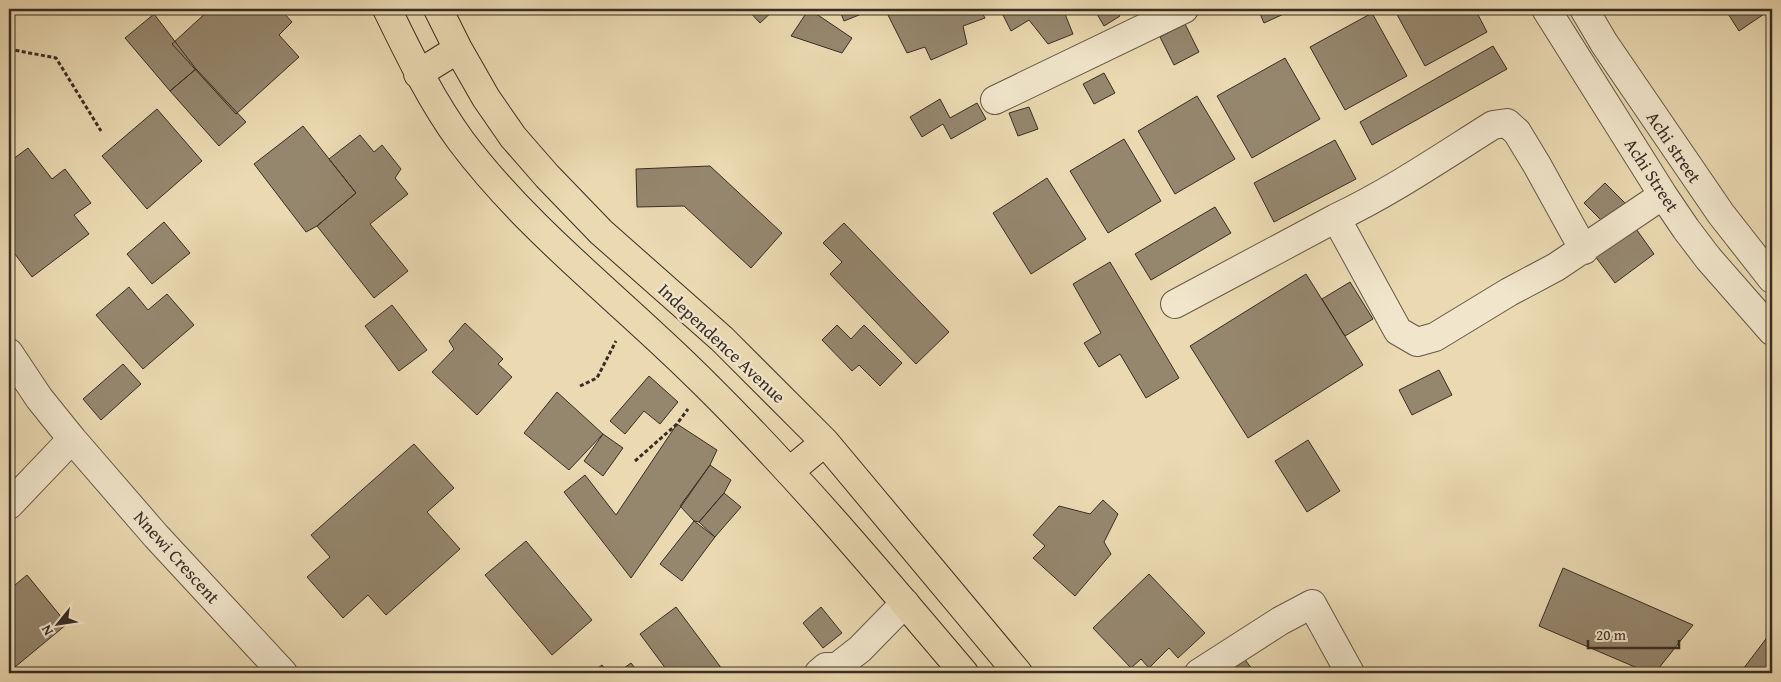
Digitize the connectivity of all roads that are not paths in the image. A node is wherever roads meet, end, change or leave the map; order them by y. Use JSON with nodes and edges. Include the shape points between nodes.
{"nodes":[{"id":1,"x":388,"y":9,"type":"edge"},
{"id":2,"x":438,"y":9,"type":"edge"},
{"id":3,"x":1184,"y":9,"type":"edge"},
{"id":4,"x":1546,"y":9,"type":"edge"},
{"id":5,"x":1584,"y":9,"type":"edge"},
{"id":6,"x":458,"y":49,"type":"junction"},
{"id":7,"x":418,"y":74,"type":"junction"},
{"id":8,"x":995,"y":100,"type":"dead end"},
{"id":9,"x":1663,"y":195,"type":"junction"},
{"id":10,"x":1336,"y":218,"type":"junction"},
{"id":11,"x":601,"y":232,"type":"junction"},
{"id":12,"x":1584,"y":250,"type":"junction"},
{"id":13,"x":570,"y":259,"type":"junction"},
{"id":14,"x":1771,"y":276,"type":"edge"},
{"id":15,"x":1740,"y":294,"type":"junction"},
{"id":16,"x":1176,"y":304,"type":"dead end"},
{"id":17,"x":1772,"y":331,"type":"edge"},
{"id":18,"x":9,"y":353,"type":"edge"},
{"id":19,"x":72,"y":439,"type":"junction"},
{"id":20,"x":825,"y":442,"type":"junction"},
{"id":21,"x":790,"y":471,"type":"junction"},
{"id":22,"x":9,"y":505,"type":"edge"},
{"id":23,"x":905,"y":603,"type":"junction"},
{"id":24,"x":283,"y":673,"type":"edge"},
{"id":25,"x":819,"y":673,"type":"edge"},
{"id":26,"x":964,"y":673,"type":"edge"},
{"id":27,"x":1018,"y":673,"type":"edge"},
{"id":28,"x":1199,"y":673,"type":"edge"},
{"id":29,"x":1350,"y":673,"type":"edge"}],
"edges":[{"from":1,"to":7,"type":"main road"},
{"from":2,"to":6,"type":"main road","name":"Independence Avenue"},
{"from":3,"to":8,"type":"street"},
{"from":4,"to":9,"type":"street","name":"Achi Street"},
{"from":5,"to":14,"type":"street","name":"Achi street","via":[[1720,214]]},
{"from":6,"to":7,"type":"main road"},
{"from":6,"to":11,"type":"main road","name":"Independence Avenue","via":[[486,98],[514,137]]},
{"from":7,"to":13,"type":"main road","via":[[466,147],[505,195]]},
{"from":9,"to":12,"type":"street"},
{"from":9,"to":15,"type":"street","name":"Achi Street","via":[[1708,258]]},
{"from":10,"to":12,"type":"street","via":[[1398,331],[1417,342],[1435,337]]},
{"from":10,"to":12,"type":"street","via":[[1382,194],[1494,125],[1507,123],[1537,165]]},
{"from":10,"to":16,"type":"street"},
{"from":11,"to":13,"type":"main road"},
{"from":11,"to":20,"type":"main road","name":"Independence Avenue","via":[[722,339]]},
{"from":13,"to":21,"type":"main road","via":[[706,384]]},
{"from":14,"to":15,"type":"street"},
{"from":15,"to":17,"type":"street","name":"Achi Street"},
{"from":18,"to":19,"type":"street","name":"Nnewi Crescent"},
{"from":19,"to":22,"type":"street"},
{"from":19,"to":24,"type":"street","name":"Nnewi Crescent","via":[[156,536]]},
{"from":20,"to":21,"type":"main road"},
{"from":20,"to":27,"type":"main road","name":"Independence Avenue"},
{"from":21,"to":23,"type":"main road"},
{"from":23,"to":25,"type":"street","via":[[837,668],[826,667]]},
{"from":23,"to":26,"type":"main road"},
{"from":28,"to":29,"type":"street","via":[[1312,604]]}]}
